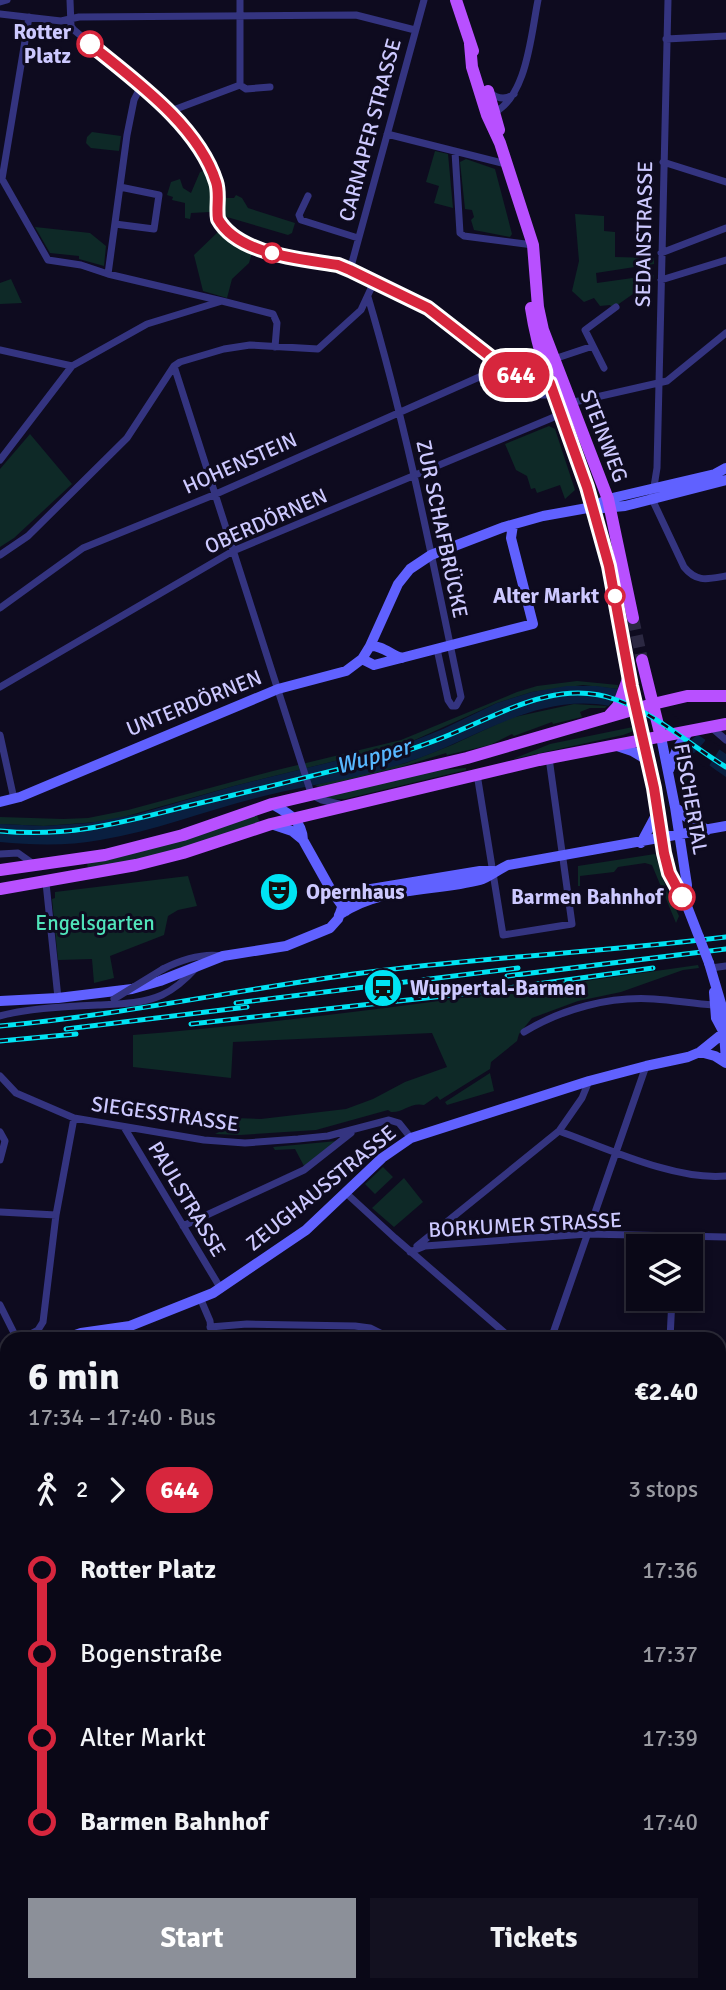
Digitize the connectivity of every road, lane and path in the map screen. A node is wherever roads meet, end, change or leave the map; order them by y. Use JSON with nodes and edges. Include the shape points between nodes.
{"nodes":[{"id":1,"x":70,"y":0,"type":"edge"},
{"id":2,"x":240,"y":0,"type":"edge"},
{"id":3,"x":424,"y":0,"type":"edge"},
{"id":4,"x":456,"y":0,"type":"edge"},
{"id":5,"x":538,"y":0,"type":"edge"},
{"id":6,"x":668,"y":0,"type":"edge"},
{"id":7,"x":0,"y":14,"type":"edge"},
{"id":8,"x":240,"y":15,"type":"junction"},
{"id":9,"x":29,"y":17,"type":"junction"},
{"id":10,"x":71,"y":20,"type":"junction"},
{"id":11,"x":415,"y":30,"type":"junction"},
{"id":12,"x":726,"y":36,"type":"edge"},
{"id":13,"x":666,"y":39,"type":"junction"},
{"id":14,"x":470,"y":44,"type":"junction"},
{"id":15,"x":240,"y":85,"type":"junction"},
{"id":16,"x":141,"y":86,"type":"junction"},
{"id":17,"x":270,"y":87,"type":"dead end"},
{"id":18,"x":488,"y":90,"type":"junction"},
{"id":19,"x":515,"y":94,"type":"junction"},
{"id":20,"x":168,"y":112,"type":"junction"},
{"id":21,"x":491,"y":114,"type":"junction"},
{"id":22,"x":387,"y":134,"type":"junction"},
{"id":23,"x":455,"y":152,"type":"junction"},
{"id":24,"x":663,"y":162,"type":"junction"},
{"id":25,"x":507,"y":164,"type":"junction"},
{"id":26,"x":726,"y":182,"type":"edge"},
{"id":27,"x":120,"y":187,"type":"junction"},
{"id":28,"x":308,"y":196,"type":"dead end"},
{"id":29,"x":115,"y":224,"type":"junction"},
{"id":30,"x":726,"y":228,"type":"edge"},
{"id":31,"x":358,"y":238,"type":"junction"},
{"id":32,"x":533,"y":245,"type":"junction"},
{"id":33,"x":661,"y":253,"type":"junction"},
{"id":34,"x":726,"y":260,"type":"edge"},
{"id":35,"x":350,"y":270,"type":"junction"},
{"id":36,"x":536,"y":270,"type":"junction"},
{"id":37,"x":108,"y":274,"type":"junction"},
{"id":38,"x":661,"y":280,"type":"junction"},
{"id":39,"x":374,"y":282,"type":"junction"},
{"id":40,"x":368,"y":297,"type":"junction"},
{"id":41,"x":222,"y":301,"type":"junction"},
{"id":42,"x":616,"y":307,"type":"dead end"},
{"id":43,"x":726,"y":333,"type":"edge"},
{"id":44,"x":275,"y":346,"type":"junction"},
{"id":45,"x":593,"y":346,"type":"junction"},
{"id":46,"x":0,"y":350,"type":"edge"},
{"id":47,"x":554,"y":359,"type":"junction"},
{"id":48,"x":72,"y":366,"type":"junction"},
{"id":49,"x":174,"y":366,"type":"junction"},
{"id":50,"x":503,"y":366,"type":"junction"},
{"id":51,"x":604,"y":368,"type":"dead end"},
{"id":52,"x":523,"y":382,"type":"junction"},
{"id":53,"x":659,"y":384,"type":"junction"},
{"id":54,"x":551,"y":389,"type":"junction"},
{"id":55,"x":569,"y":398,"type":"junction"},
{"id":56,"x":399,"y":412,"type":"junction"},
{"id":57,"x":559,"y":415,"type":"junction"},
{"id":58,"x":0,"y":460,"type":"edge"},
{"id":59,"x":657,"y":468,"type":"junction"},
{"id":60,"x":726,"y":468,"type":"edge"},
{"id":61,"x":413,"y":476,"type":"junction"},
{"id":62,"x":726,"y":480,"type":"edge"},
{"id":63,"x":670,"y":484,"type":"junction"},
{"id":64,"x":654,"y":493,"type":"junction"},
{"id":65,"x":216,"y":494,"type":"junction"},
{"id":66,"x":610,"y":504,"type":"junction"},
{"id":67,"x":593,"y":507,"type":"junction"},
{"id":68,"x":513,"y":525,"type":"junction"},
{"id":69,"x":233,"y":551,"type":"junction"},
{"id":70,"x":0,"y":555,"type":"edge"},
{"id":71,"x":431,"y":555,"type":"junction"},
{"id":72,"x":726,"y":576,"type":"edge"},
{"id":73,"x":0,"y":608,"type":"edge"},
{"id":74,"x":633,"y":618,"type":"tunnel mouth"},
{"id":75,"x":620,"y":620,"type":"tunnel mouth"},
{"id":76,"x":450,"y":645,"type":"junction"},
{"id":77,"x":370,"y":646,"type":"junction"},
{"id":78,"x":438,"y":649,"type":"junction"},
{"id":79,"x":402,"y":658,"type":"junction"},
{"id":80,"x":362,"y":659,"type":"junction"},
{"id":81,"x":642,"y":660,"type":"tunnel mouth"},
{"id":82,"x":0,"y":687,"type":"edge"},
{"id":83,"x":278,"y":689,"type":"junction"},
{"id":84,"x":653,"y":696,"type":"junction"},
{"id":85,"x":687,"y":696,"type":"junction"},
{"id":86,"x":726,"y":696,"type":"edge"},
{"id":87,"x":614,"y":714,"type":"junction"},
{"id":88,"x":637,"y":715,"type":"junction"},
{"id":89,"x":726,"y":724,"type":"edge"},
{"id":90,"x":699,"y":729,"type":"junction"},
{"id":91,"x":0,"y":735,"type":"edge"},
{"id":92,"x":661,"y":737,"type":"junction"},
{"id":93,"x":726,"y":740,"type":"edge"},
{"id":94,"x":644,"y":741,"type":"junction"},
{"id":95,"x":617,"y":746,"type":"junction"},
{"id":96,"x":548,"y":758,"type":"junction"},
{"id":97,"x":649,"y":761,"type":"junction"},
{"id":98,"x":669,"y":770,"type":"junction"},
{"id":99,"x":477,"y":774,"type":"junction"},
{"id":100,"x":311,"y":792,"type":"junction"},
{"id":101,"x":14,"y":799,"type":"junction"},
{"id":102,"x":0,"y":802,"type":"edge"},
{"id":103,"x":272,"y":804,"type":"junction"},
{"id":104,"x":347,"y":806,"type":"junction"},
{"id":105,"x":675,"y":807,"type":"junction"},
{"id":106,"x":657,"y":813,"type":"junction"},
{"id":107,"x":295,"y":818,"type":"junction"},
{"id":108,"x":271,"y":824,"type":"junction"},
{"id":109,"x":726,"y":826,"type":"edge"},
{"id":110,"x":707,"y":830,"type":"junction"},
{"id":111,"x":679,"y":836,"type":"junction"},
{"id":112,"x":662,"y":839,"type":"junction"},
{"id":113,"x":303,"y":840,"type":"junction"},
{"id":114,"x":641,"y":843,"type":"junction"},
{"id":115,"x":0,"y":854,"type":"edge"},
{"id":116,"x":562,"y":857,"type":"junction"},
{"id":117,"x":76,"y":860,"type":"junction"},
{"id":118,"x":36,"y":866,"type":"junction"},
{"id":119,"x":0,"y":870,"type":"edge"},
{"id":120,"x":494,"y":871,"type":"junction"},
{"id":121,"x":81,"y":877,"type":"junction"},
{"id":122,"x":46,"y":883,"type":"junction"},
{"id":123,"x":0,"y":889,"type":"edge"},
{"id":124,"x":685,"y":901,"type":"junction"},
{"id":125,"x":342,"y":911,"type":"junction"},
{"id":126,"x":223,"y":956,"type":"junction"},
{"id":127,"x":199,"y":965,"type":"junction"},
{"id":128,"x":710,"y":965,"type":"junction"},
{"id":129,"x":726,"y":966,"type":"edge"},
{"id":130,"x":58,"y":998,"type":"junction"},
{"id":131,"x":0,"y":1001,"type":"edge"},
{"id":132,"x":720,"y":1004,"type":"edge"},
{"id":133,"x":96,"y":1005,"type":"junction"},
{"id":134,"x":0,"y":1016,"type":"edge"},
{"id":135,"x":524,"y":1031,"type":"dead end"},
{"id":136,"x":725,"y":1032,"type":"edge"},
{"id":137,"x":699,"y":1052,"type":"junction"},
{"id":138,"x":726,"y":1062,"type":"edge"},
{"id":139,"x":646,"y":1066,"type":"junction"},
{"id":140,"x":0,"y":1076,"type":"edge"},
{"id":141,"x":589,"y":1082,"type":"junction"},
{"id":142,"x":74,"y":1118,"type":"junction"},
{"id":143,"x":124,"y":1127,"type":"junction"},
{"id":144,"x":354,"y":1130,"type":"junction"},
{"id":145,"x":559,"y":1131,"type":"junction"},
{"id":146,"x":0,"y":1132,"type":"edge"},
{"id":147,"x":411,"y":1138,"type":"junction"},
{"id":148,"x":616,"y":1151,"type":"junction"},
{"id":149,"x":0,"y":1160,"type":"edge"},
{"id":150,"x":726,"y":1176,"type":"edge"},
{"id":151,"x":346,"y":1193,"type":"junction"},
{"id":152,"x":0,"y":1212,"type":"edge"},
{"id":153,"x":56,"y":1215,"type":"junction"},
{"id":154,"x":183,"y":1226,"type":"junction"},
{"id":155,"x":587,"y":1234,"type":"junction"},
{"id":156,"x":626,"y":1235,"type":"edge"},
{"id":157,"x":703,"y":1237,"type":"edge"},
{"id":158,"x":726,"y":1237,"type":"edge"},
{"id":159,"x":410,"y":1252,"type":"junction"},
{"id":160,"x":221,"y":1289,"type":"junction"},
{"id":161,"x":201,"y":1300,"type":"junction"},
{"id":162,"x":0,"y":1305,"type":"edge"},
{"id":163,"x":672,"y":1311,"type":"edge"},
{"id":164,"x":211,"y":1327,"type":"junction"},
{"id":165,"x":15,"y":1332,"type":"edge"},
{"id":166,"x":34,"y":1332,"type":"edge"},
{"id":167,"x":117,"y":1332,"type":"edge"},
{"id":168,"x":211,"y":1332,"type":"edge"},
{"id":169,"x":378,"y":1332,"type":"edge"},
{"id":170,"x":504,"y":1332,"type":"edge"},
{"id":171,"x":553,"y":1332,"type":"edge"},
{"id":172,"x":671,"y":1332,"type":"edge"}],
"edges":[{"from":1,"to":10,"type":"street"},
{"from":2,"to":8,"type":"street"},
{"from":3,"to":11,"type":"street","name":"CARNAPER STRASSE"},
{"from":4,"to":14,"type":"main road","name":"STEINWEG"},
{"from":5,"to":19,"type":"street"},
{"from":6,"to":13,"type":"street","name":"SEDANSTRASSE"},
{"from":7,"to":9,"type":"street"},
{"from":8,"to":10,"type":"street"},
{"from":8,"to":11,"type":"street","via":[[356,15]]},
{"from":8,"to":15,"type":"street"},
{"from":9,"to":10,"type":"street"},
{"from":9,"to":37,"type":"street","via":[[4,184],[48,260]]},
{"from":10,"to":16,"type":"street","via":[[80,37]]},
{"from":11,"to":22,"type":"street","name":"CARNAPER STRASSE"},
{"from":12,"to":13,"type":"street"},
{"from":13,"to":24,"type":"street","name":"SEDANSTRASSE"},
{"from":14,"to":18,"type":"main road","name":"STEINWEG"},
{"from":14,"to":21,"type":"main road","name":"STEINWEG","via":[[472,67]]},
{"from":15,"to":17,"type":"street","via":[[246,89]]},
{"from":15,"to":20,"type":"street"},
{"from":16,"to":20,"type":"street"},
{"from":16,"to":27,"type":"street","via":[[134,100]]},
{"from":18,"to":19,"type":"street","via":[[500,98]]},
{"from":18,"to":21,"type":"main road","name":"STEINWEG"},
{"from":19,"to":21,"type":"street"},
{"from":20,"to":35,"type":"street","via":[[196,143],[215,180],[218,219],[224,228],[258,249]]},
{"from":21,"to":25,"type":"main road","name":"STEINWEG"},
{"from":22,"to":23,"type":"street"},
{"from":22,"to":31,"type":"street","name":"CARNAPER STRASSE"},
{"from":23,"to":25,"type":"street"},
{"from":23,"to":32,"type":"street","via":[[460,233]]},
{"from":24,"to":26,"type":"street"},
{"from":24,"to":33,"type":"street","name":"SEDANSTRASSE"},
{"from":25,"to":32,"type":"main road","name":"STEINWEG"},
{"from":27,"to":29,"type":"street"},
{"from":27,"to":29,"type":"street","via":[[159,195],[154,229]]},
{"from":28,"to":31,"type":"street","via":[[301,220]]},
{"from":29,"to":37,"type":"street"},
{"from":30,"to":33,"type":"street"},
{"from":31,"to":35,"type":"street","name":"CARNAPER STRASSE"},
{"from":32,"to":36,"type":"main road","name":"STEINWEG"},
{"from":33,"to":38,"type":"street","name":"SEDANSTRASSE"},
{"from":34,"to":38,"type":"street"},
{"from":35,"to":39,"type":"street"},
{"from":36,"to":47,"type":"main road","name":"STEINWEG","via":[[538,307]]},
{"from":36,"to":54,"type":"main road","name":"STEINWEG","via":[[531,304],[534,330]]},
{"from":37,"to":41,"type":"street"},
{"from":38,"to":53,"type":"street","name":"SEDANSTRASSE"},
{"from":39,"to":40,"type":"street"},
{"from":39,"to":50,"type":"street","via":[[428,308]]},
{"from":40,"to":44,"type":"street","via":[[361,310],[318,349]]},
{"from":40,"to":56,"type":"street","name":"ZUR SCHAFBRÜCKE"},
{"from":41,"to":44,"type":"street","via":[[273,314]]},
{"from":41,"to":48,"type":"street","via":[[147,324]]},
{"from":42,"to":45,"type":"street","via":[[585,330]]},
{"from":43,"to":53,"type":"street"},
{"from":44,"to":49,"type":"street","via":[[231,347]]},
{"from":45,"to":47,"type":"street"},
{"from":45,"to":51,"type":"street"},
{"from":46,"to":48,"type":"street"},
{"from":47,"to":55,"type":"main road","name":"STEINWEG"},
{"from":48,"to":58,"type":"street"},
{"from":49,"to":65,"type":"street"},
{"from":49,"to":70,"type":"street","via":[[127,438],[28,536]]},
{"from":50,"to":52,"type":"street"},
{"from":50,"to":56,"type":"street","name":"HOHENSTEIN"},
{"from":52,"to":54,"type":"street"},
{"from":52,"to":54,"type":"street","via":[[541,395]]},
{"from":53,"to":55,"type":"street"},
{"from":53,"to":59,"type":"street","name":"SEDANSTRASSE"},
{"from":54,"to":55,"type":"street"},
{"from":54,"to":55,"type":"street"},
{"from":54,"to":57,"type":"main road","name":"STEINWEG"},
{"from":55,"to":66,"type":"main road","name":"STEINWEG"},
{"from":56,"to":61,"type":"street","name":"ZUR SCHAFBRÜCKE"},
{"from":56,"to":65,"type":"street","name":"HOHENSTEIN"},
{"from":57,"to":61,"type":"street","name":"OBERDÖRNEN"},
{"from":57,"to":67,"type":"main road","name":"STEINWEG"},
{"from":59,"to":63,"type":"street"},
{"from":59,"to":64,"type":"street","name":"SEDANSTRASSE"},
{"from":60,"to":63,"type":"street"},
{"from":61,"to":69,"type":"street","name":"OBERDÖRNEN"},
{"from":61,"to":71,"type":"street","name":"ZUR SCHAFBRÜCKE"},
{"from":62,"to":64,"type":"street"},
{"from":63,"to":64,"type":"street"},
{"from":64,"to":66,"type":"street"},
{"from":64,"to":72,"type":"street","via":[[684,567],[695,579]]},
{"from":65,"to":69,"type":"street"},
{"from":65,"to":73,"type":"street","name":"HOHENSTEIN","via":[[83,548]]},
{"from":66,"to":67,"type":"street"},
{"from":66,"to":74,"type":"main road","name":"STEINWEG"},
{"from":67,"to":68,"type":"street"},
{"from":67,"to":75,"type":"main road","name":"STEINWEG"},
{"from":68,"to":71,"type":"street"},
{"from":68,"to":76,"type":"street","name":"UNTERDÖRNEN","via":[[511,538],[533,624]]},
{"from":69,"to":82,"type":"street","name":"OBERDÖRNEN"},
{"from":69,"to":83,"type":"street"},
{"from":71,"to":76,"type":"street","name":"ZUR SCHAFBRÜCKE"},
{"from":71,"to":77,"type":"street","via":[[398,584]]},
{"from":76,"to":78,"type":"street","name":"UNTERDÖRNEN"},
{"from":76,"to":78,"type":"street","name":"ZUR SCHAFBRÜCKE","via":[[461,696],[456,706],[448,699]]},
{"from":77,"to":79,"type":"street","via":[[380,646]]},
{"from":77,"to":80,"type":"street"},
{"from":78,"to":79,"type":"street","name":"UNTERDÖRNEN"},
{"from":79,"to":80,"type":"street","name":"UNTERDÖRNEN","via":[[374,665]]},
{"from":80,"to":83,"type":"street","name":"UNTERDÖRNEN","via":[[346,671]]},
{"from":81,"to":84,"type":"main road"},
{"from":83,"to":100,"type":"street"},
{"from":83,"to":101,"type":"street","name":"UNTERDÖRNEN"},
{"from":84,"to":85,"type":"main road"},
{"from":84,"to":85,"type":"main road"},
{"from":84,"to":88,"type":"main road"},
{"from":84,"to":92,"type":"main road","name":"FISCHERTAL"},
{"from":85,"to":86,"type":"main road"},
{"from":87,"to":88,"type":"main road"},
{"from":87,"to":88,"type":"main road","via":[[628,677]]},
{"from":87,"to":100,"type":"main road","via":[[467,758]]},
{"from":88,"to":94,"type":"main road","name":"FISCHERTAL"},
{"from":89,"to":90,"type":"main road"},
{"from":90,"to":92,"type":"main road"},
{"from":90,"to":93,"type":"street"},
{"from":90,"to":98,"type":"street","via":[[677,749]]},
{"from":91,"to":101,"type":"street"},
{"from":92,"to":94,"type":"main road"},
{"from":92,"to":98,"type":"street","name":"FISCHERTAL"},
{"from":94,"to":95,"type":"main road"},
{"from":94,"to":97,"type":"street","name":"FISCHERTAL"},
{"from":95,"to":96,"type":"main road"},
{"from":95,"to":97,"type":"street"},
{"from":96,"to":99,"type":"main road"},
{"from":96,"to":116,"type":"street"},
{"from":97,"to":106,"type":"street","name":"FISCHERTAL"},
{"from":98,"to":105,"type":"street","name":"FISCHERTAL"},
{"from":99,"to":104,"type":"main road"},
{"from":99,"to":120,"type":"street"},
{"from":100,"to":103,"type":"main road"},
{"from":100,"to":104,"type":"street"},
{"from":101,"to":102,"type":"street","name":"UNTERDÖRNEN"},
{"from":103,"to":107,"type":"street"},
{"from":103,"to":117,"type":"main road","via":[[144,846]]},
{"from":104,"to":107,"type":"main road"},
{"from":105,"to":110,"type":"street"},
{"from":105,"to":111,"type":"street","name":"FISCHERTAL"},
{"from":106,"to":112,"type":"street","name":"FISCHERTAL"},
{"from":106,"to":114,"type":"street"},
{"from":107,"to":108,"type":"main road"},
{"from":107,"to":113,"type":"street"},
{"from":108,"to":113,"type":"street"},
{"from":108,"to":121,"type":"main road","via":[[183,853]]},
{"from":109,"to":110,"type":"street"},
{"from":110,"to":111,"type":"street"},
{"from":111,"to":112,"type":"street"},
{"from":111,"to":124,"type":"street","name":"FISCHERTAL"},
{"from":112,"to":114,"type":"street"},
{"from":112,"to":124,"type":"street","name":"FISCHERTAL","via":[[669,873]]},
{"from":113,"to":125,"type":"street"},
{"from":114,"to":116,"type":"street"},
{"from":115,"to":118,"type":"street","via":[[18,853]]},
{"from":116,"to":120,"type":"street"},
{"from":116,"to":120,"type":"street","via":[[572,924],[503,935]]},
{"from":117,"to":118,"type":"main road"},
{"from":117,"to":121,"type":"main road","via":[[84,868]]},
{"from":118,"to":119,"type":"main road"},
{"from":120,"to":125,"type":"street","via":[[359,891],[348,898]]},
{"from":121,"to":122,"type":"main road"},
{"from":122,"to":123,"type":"main road"},
{"from":122,"to":130,"type":"street"},
{"from":124,"to":128,"type":"street","name":"FISCHERTAL","bridge":true},
{"from":125,"to":126,"type":"street","via":[[327,931],[304,940]]},
{"from":126,"to":127,"type":"street"},
{"from":126,"to":133,"type":"street","bridge":true,"via":[[189,958]]},
{"from":127,"to":130,"type":"street","via":[[132,989]]},
{"from":127,"to":133,"type":"street","via":[[162,995]]},
{"from":128,"to":129,"type":"street"},
{"from":128,"to":132,"type":"street","name":"FISCHERTAL"},
{"from":130,"to":131,"type":"street"},
{"from":132,"to":135,"type":"street","via":[[613,1000],[561,1014]]},
{"from":132,"to":136,"type":"street","name":"FISCHERTAL"},
{"from":133,"to":134,"type":"street"},
{"from":136,"to":137,"type":"street","name":"ZEUGHAUSSTRASSE"},
{"from":136,"to":138,"type":"street","name":"FISCHERTAL"},
{"from":137,"to":138,"type":"street"},
{"from":137,"to":139,"type":"street","name":"ZEUGHAUSSTRASSE"},
{"from":139,"to":141,"type":"street","name":"ZEUGHAUSSTRASSE"},
{"from":139,"to":148,"type":"street"},
{"from":140,"to":142,"type":"street","name":"SIEGESSTRASSE","via":[[16,1093]]},
{"from":141,"to":145,"type":"street"},
{"from":141,"to":147,"type":"street","name":"ZEUGHAUSSTRASSE"},
{"from":142,"to":143,"type":"street","name":"SIEGESSTRASSE"},
{"from":142,"to":153,"type":"street"},
{"from":143,"to":144,"type":"street","name":"SIEGESSTRASSE","via":[[244,1143]]},
{"from":143,"to":154,"type":"street","name":"PAULSTRASSE"},
{"from":144,"to":147,"type":"street","name":"SIEGESSTRASSE","via":[[389,1120],[399,1123]]},
{"from":144,"to":154,"type":"street","via":[[303,1170]]},
{"from":145,"to":148,"type":"street"},
{"from":145,"to":159,"type":"street"},
{"from":146,"to":149,"type":"street","via":[[5,1141]]},
{"from":147,"to":151,"type":"street","name":"ZEUGHAUSSTRASSE"},
{"from":148,"to":150,"type":"street","via":[[663,1168]]},
{"from":148,"to":155,"type":"street"},
{"from":151,"to":159,"type":"street"},
{"from":151,"to":160,"type":"street","name":"ZEUGHAUSSTRASSE","via":[[306,1230]]},
{"from":152,"to":153,"type":"street"},
{"from":153,"to":166,"type":"street","via":[[43,1322]]},
{"from":154,"to":160,"type":"street","name":"PAULSTRASSE"},
{"from":155,"to":156,"type":"street","name":"BORKUMER STRASSE"},
{"from":155,"to":159,"type":"street","name":"BORKUMER STRASSE","via":[[425,1246]]},
{"from":155,"to":171,"type":"street"},
{"from":157,"to":158,"type":"street","name":"BORKUMER STRASSE"},
{"from":159,"to":170,"type":"street"},
{"from":160,"to":161,"type":"street","name":"ZEUGHAUSSTRASSE"},
{"from":161,"to":164,"type":"street"},
{"from":161,"to":167,"type":"street","name":"ZEUGHAUSSTRASSE"},
{"from":162,"to":165,"type":"street"},
{"from":163,"to":172,"type":"street"},
{"from":164,"to":168,"type":"street"},
{"from":164,"to":169,"type":"street","via":[[355,1326]]}]}
